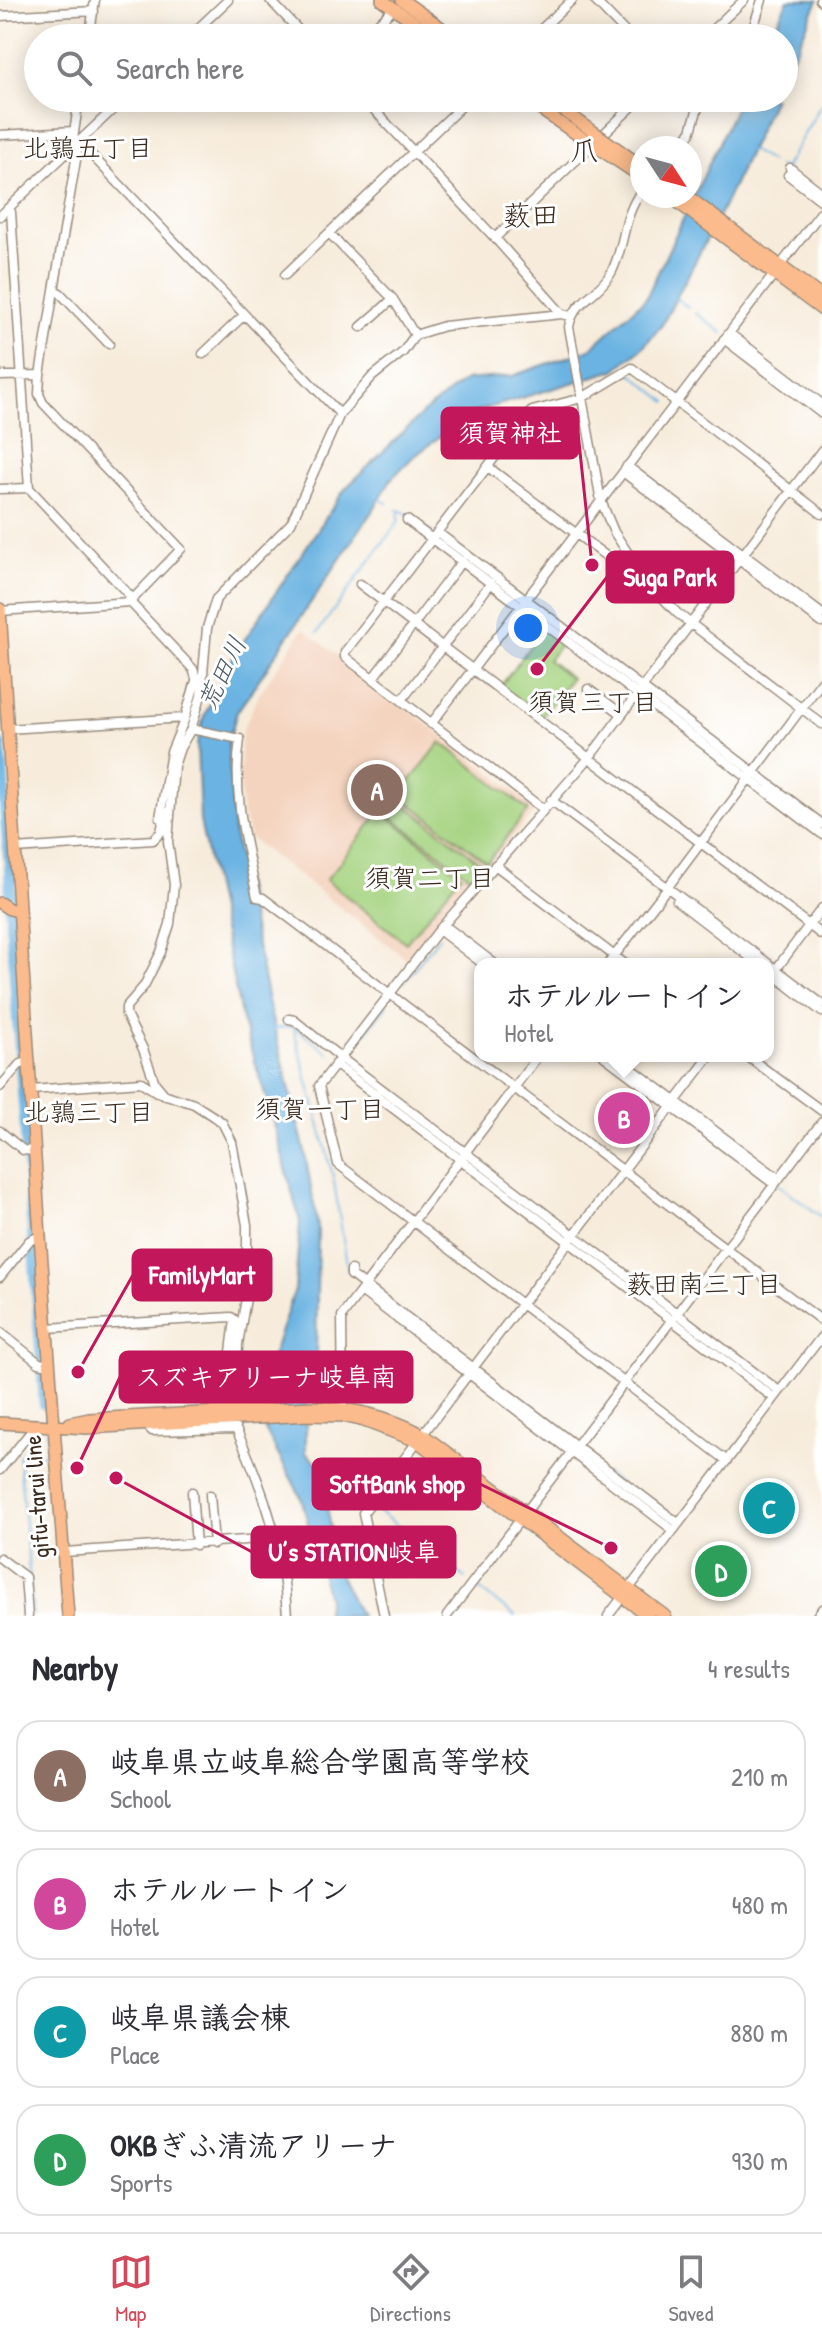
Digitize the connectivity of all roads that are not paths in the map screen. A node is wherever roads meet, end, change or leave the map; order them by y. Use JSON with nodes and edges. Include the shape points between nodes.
{"nodes":[{"id":1,"x":95,"y":0,"type":"edge"},
{"id":2,"x":228,"y":0,"type":"edge"},
{"id":3,"x":270,"y":0,"type":"edge"},
{"id":4,"x":382,"y":0,"type":"edge"},
{"id":5,"x":572,"y":0,"type":"edge"},
{"id":6,"x":594,"y":0,"type":"edge"},
{"id":7,"x":744,"y":0,"type":"edge"},
{"id":8,"x":762,"y":0,"type":"edge"},
{"id":9,"x":400,"y":2,"type":"edge"},
{"id":10,"x":94,"y":11,"type":"junction"},
{"id":11,"x":0,"y":16,"type":"edge"},
{"id":12,"x":92,"y":24,"type":"edge"},
{"id":13,"x":203,"y":24,"type":"edge"},
{"id":14,"x":293,"y":24,"type":"edge"},
{"id":15,"x":377,"y":24,"type":"edge"},
{"id":16,"x":423,"y":24,"type":"edge"},
{"id":17,"x":434,"y":24,"type":"edge"},
{"id":18,"x":547,"y":24,"type":"edge"},
{"id":19,"x":617,"y":24,"type":"edge"},
{"id":20,"x":719,"y":24,"type":"edge"},
{"id":21,"x":754,"y":24,"type":"edge"},
{"id":22,"x":77,"y":112,"type":"edge"},
{"id":23,"x":110,"y":112,"type":"edge"},
{"id":24,"x":376,"y":112,"type":"edge"},
{"id":25,"x":455,"y":112,"type":"edge"},
{"id":26,"x":550,"y":112,"type":"edge"},
{"id":27,"x":559,"y":112,"type":"edge"},
{"id":28,"x":626,"y":112,"type":"edge"},
{"id":29,"x":697,"y":112,"type":"edge"},
{"id":30,"x":569,"y":122,"type":"junction"},
{"id":31,"x":74,"y":131,"type":"junction"},
{"id":32,"x":0,"y":135,"type":"edge"},
{"id":33,"x":688,"y":136,"type":"edge"},
{"id":34,"x":78,"y":143,"type":"junction"},
{"id":35,"x":414,"y":152,"type":"junction"},
{"id":36,"x":630,"y":164,"type":"edge"},
{"id":37,"x":822,"y":193,"type":"edge"},
{"id":38,"x":822,"y":201,"type":"edge"},
{"id":39,"x":8,"y":208,"type":"junction"},
{"id":40,"x":632,"y":208,"type":"edge"},
{"id":41,"x":696,"y":208,"type":"edge"},
{"id":42,"x":822,"y":211,"type":"edge"},
{"id":43,"x":0,"y":216,"type":"edge"},
{"id":44,"x":329,"y":233,"type":"junction"},
{"id":45,"x":495,"y":238,"type":"junction"},
{"id":46,"x":778,"y":270,"type":"junction"},
{"id":47,"x":285,"y":275,"type":"dead end"},
{"id":48,"x":54,"y":290,"type":"junction"},
{"id":49,"x":822,"y":297,"type":"edge"},
{"id":50,"x":393,"y":299,"type":"junction"},
{"id":51,"x":822,"y":310,"type":"edge"},
{"id":52,"x":244,"y":315,"type":"junction"},
{"id":53,"x":567,"y":315,"type":"junction"},
{"id":54,"x":361,"y":327,"type":"dead end"},
{"id":55,"x":415,"y":335,"type":"junction"},
{"id":56,"x":726,"y":336,"type":"junction"},
{"id":57,"x":109,"y":344,"type":"dead end"},
{"id":58,"x":203,"y":354,"type":"dead end"},
{"id":59,"x":22,"y":375,"type":"junction"},
{"id":60,"x":40,"y":375,"type":"junction"},
{"id":61,"x":0,"y":376,"type":"edge"},
{"id":62,"x":581,"y":395,"type":"junction"},
{"id":63,"x":675,"y":403,"type":"junction"},
{"id":64,"x":822,"y":404,"type":"edge"},
{"id":65,"x":340,"y":414,"type":"junction"},
{"id":66,"x":822,"y":414,"type":"edge"},
{"id":67,"x":822,"y":450,"type":"edge"},
{"id":68,"x":488,"y":467,"type":"junction"},
{"id":69,"x":625,"y":469,"type":"junction"},
{"id":70,"x":29,"y":488,"type":"junction"},
{"id":71,"x":0,"y":489,"type":"edge"},
{"id":72,"x":791,"y":491,"type":"junction"},
{"id":73,"x":601,"y":501,"type":"junction"},
{"id":74,"x":822,"y":514,"type":"edge"},
{"id":75,"x":407,"y":520,"type":"dead end"},
{"id":76,"x":575,"y":535,"type":"junction"},
{"id":77,"x":435,"y":536,"type":"junction"},
{"id":78,"x":741,"y":557,"type":"junction"},
{"id":79,"x":462,"y":561,"type":"junction"},
{"id":80,"x":645,"y":579,"type":"junction"},
{"id":81,"x":491,"y":583,"type":"junction"},
{"id":82,"x":360,"y":584,"type":"dead end"},
{"id":83,"x":131,"y":600,"type":"junction"},
{"id":84,"x":383,"y":602,"type":"junction"},
{"id":85,"x":523,"y":603,"type":"junction"},
{"id":86,"x":0,"y":610,"type":"edge"},
{"id":87,"x":822,"y":614,"type":"edge"},
{"id":88,"x":822,"y":623,"type":"edge"},
{"id":89,"x":691,"y":624,"type":"junction"},
{"id":90,"x":413,"y":625,"type":"junction"},
{"id":91,"x":442,"y":646,"type":"junction"},
{"id":92,"x":472,"y":669,"type":"junction"},
{"id":93,"x":197,"y":677,"type":"junction"},
{"id":94,"x":373,"y":678,"type":"junction"},
{"id":95,"x":822,"y":681,"type":"edge"},
{"id":96,"x":588,"y":689,"type":"dead end"},
{"id":97,"x":640,"y":691,"type":"junction"},
{"id":98,"x":402,"y":700,"type":"junction"},
{"id":99,"x":801,"y":708,"type":"junction"},
{"id":100,"x":198,"y":709,"type":"junction"},
{"id":101,"x":622,"y":714,"type":"junction"},
{"id":102,"x":185,"y":718,"type":"junction"},
{"id":103,"x":4,"y":721,"type":"edge"},
{"id":104,"x":431,"y":724,"type":"junction"},
{"id":105,"x":822,"y":724,"type":"edge"},
{"id":106,"x":195,"y":730,"type":"junction"},
{"id":107,"x":589,"y":758,"type":"junction"},
{"id":108,"x":751,"y":775,"type":"junction"},
{"id":109,"x":170,"y":796,"type":"junction"},
{"id":110,"x":548,"y":804,"type":"junction"},
{"id":111,"x":822,"y":824,"type":"edge"},
{"id":112,"x":822,"y":834,"type":"edge"},
{"id":113,"x":159,"y":836,"type":"junction"},
{"id":114,"x":700,"y":842,"type":"junction"},
{"id":115,"x":15,"y":849,"type":"junction"},
{"id":116,"x":495,"y":865,"type":"junction"},
{"id":117,"x":666,"y":890,"type":"junction"},
{"id":118,"x":822,"y":908,"type":"edge"},
{"id":119,"x":10,"y":909,"type":"edge"},
{"id":120,"x":809,"y":925,"type":"junction"},
{"id":121,"x":441,"y":928,"type":"junction"},
{"id":122,"x":822,"y":935,"type":"edge"},
{"id":123,"x":614,"y":956,"type":"junction"},
{"id":124,"x":476,"y":958,"type":"edge"},
{"id":125,"x":486,"y":958,"type":"edge"},
{"id":126,"x":617,"y":958,"type":"edge"},
{"id":127,"x":751,"y":958,"type":"edge"},
{"id":128,"x":751,"y":958,"type":"edge"},
{"id":129,"x":774,"y":970,"type":"edge"},
{"id":130,"x":774,"y":976,"type":"edge"},
{"id":131,"x":774,"y":976,"type":"edge"},
{"id":132,"x":388,"y":994,"type":"junction"},
{"id":133,"x":822,"y":1004,"type":"edge"},
{"id":134,"x":822,"y":1012,"type":"edge"},
{"id":135,"x":289,"y":1019,"type":"dead end"},
{"id":136,"x":474,"y":1059,"type":"edge"},
{"id":137,"x":338,"y":1061,"type":"junction"},
{"id":138,"x":477,"y":1062,"type":"edge"},
{"id":139,"x":533,"y":1062,"type":"edge"},
{"id":140,"x":613,"y":1062,"type":"edge"},
{"id":141,"x":622,"y":1062,"type":"edge"},
{"id":142,"x":705,"y":1062,"type":"edge"},
{"id":143,"x":755,"y":1062,"type":"edge"},
{"id":144,"x":24,"y":1063,"type":"junction"},
{"id":145,"x":0,"y":1087,"type":"edge"},
{"id":146,"x":513,"y":1089,"type":"junction"},
{"id":147,"x":31,"y":1090,"type":"junction"},
{"id":148,"x":165,"y":1095,"type":"junction"},
{"id":149,"x":673,"y":1104,"type":"junction"},
{"id":150,"x":822,"y":1111,"type":"edge"},
{"id":151,"x":822,"y":1122,"type":"edge"},
{"id":152,"x":0,"y":1131,"type":"edge"},
{"id":153,"x":29,"y":1151,"type":"junction"},
{"id":154,"x":462,"y":1156,"type":"junction"},
{"id":155,"x":622,"y":1171,"type":"junction"},
{"id":156,"x":776,"y":1181,"type":"junction"},
{"id":157,"x":412,"y":1222,"type":"junction"},
{"id":158,"x":35,"y":1238,"type":"junction"},
{"id":159,"x":571,"y":1238,"type":"junction"},
{"id":160,"x":725,"y":1249,"type":"junction"},
{"id":161,"x":351,"y":1270,"type":"dead end"},
{"id":162,"x":0,"y":1277,"type":"edge"},
{"id":163,"x":363,"y":1288,"type":"junction"},
{"id":164,"x":521,"y":1304,"type":"junction"},
{"id":165,"x":674,"y":1316,"type":"junction"},
{"id":166,"x":822,"y":1321,"type":"edge"},
{"id":167,"x":47,"y":1328,"type":"junction"},
{"id":168,"x":0,"y":1332,"type":"edge"},
{"id":169,"x":822,"y":1336,"type":"edge"},
{"id":170,"x":45,"y":1364,"type":"junction"},
{"id":171,"x":471,"y":1370,"type":"junction"},
{"id":172,"x":238,"y":1371,"type":"junction"},
{"id":173,"x":623,"y":1382,"type":"junction"},
{"id":174,"x":777,"y":1395,"type":"junction"},
{"id":175,"x":337,"y":1410,"type":"junction"},
{"id":176,"x":246,"y":1414,"type":"junction"},
{"id":177,"x":0,"y":1423,"type":"edge"},
{"id":178,"x":37,"y":1424,"type":"junction"},
{"id":179,"x":146,"y":1425,"type":"junction"},
{"id":180,"x":54,"y":1426,"type":"junction"},
{"id":181,"x":419,"y":1438,"type":"junction"},
{"id":182,"x":573,"y":1448,"type":"junction"},
{"id":183,"x":726,"y":1460,"type":"junction"},
{"id":184,"x":0,"y":1470,"type":"edge"},
{"id":185,"x":192,"y":1492,"type":"dead end"},
{"id":186,"x":210,"y":1495,"type":"dead end"},
{"id":187,"x":523,"y":1515,"type":"junction"},
{"id":188,"x":676,"y":1527,"type":"junction"},
{"id":189,"x":278,"y":1538,"type":"junction"},
{"id":190,"x":214,"y":1544,"type":"junction"},
{"id":191,"x":196,"y":1545,"type":"junction"},
{"id":192,"x":64,"y":1552,"type":"junction"},
{"id":193,"x":0,"y":1558,"type":"edge"},
{"id":194,"x":626,"y":1593,"type":"junction"},
{"id":195,"x":822,"y":1609,"type":"edge"},
{"id":196,"x":28,"y":1616,"type":"edge"},
{"id":197,"x":68,"y":1616,"type":"edge"},
{"id":198,"x":287,"y":1616,"type":"edge"},
{"id":199,"x":384,"y":1616,"type":"edge"},
{"id":200,"x":447,"y":1616,"type":"edge"},
{"id":201,"x":608,"y":1616,"type":"edge"},
{"id":202,"x":648,"y":1616,"type":"edge"},
{"id":203,"x":665,"y":1616,"type":"edge"},
{"id":204,"x":817,"y":1616,"type":"edge"}],
"edges":[{"from":1,"to":10,"type":"street"},
{"from":2,"to":13,"type":"street"},
{"from":3,"to":14,"type":"street"},
{"from":4,"to":9,"type":"main road"},
{"from":5,"to":18,"type":"street"},
{"from":6,"to":19,"type":"street"},
{"from":7,"to":20,"type":"street"},
{"from":8,"to":21,"type":"street"},
{"from":9,"to":15,"type":"street"},
{"from":9,"to":16,"type":"main road"},
{"from":9,"to":17,"type":"main road"},
{"from":10,"to":11,"type":"street"},
{"from":10,"to":12,"type":"street"},
{"from":22,"to":31,"type":"street"},
{"from":23,"to":34,"type":"street"},
{"from":24,"to":35,"type":"street"},
{"from":25,"to":35,"type":"street"},
{"from":26,"to":30,"type":"main road"},
{"from":27,"to":30,"type":"main road"},
{"from":28,"to":45,"type":"street"},
{"from":29,"to":33,"type":"street"},
{"from":30,"to":36,"type":"main road","bridge":true},
{"from":31,"to":32,"type":"street"},
{"from":31,"to":34,"type":"street"},
{"from":34,"to":39,"type":"street"},
{"from":34,"to":48,"type":"street"},
{"from":34,"to":52,"type":"street"},
{"from":35,"to":44,"type":"street"},
{"from":35,"to":45,"type":"street"},
{"from":37,"to":38,"type":"street","via":[[789,172]]},
{"from":39,"to":43,"type":"street"},
{"from":39,"to":59,"type":"street"},
{"from":40,"to":53,"type":"street","via":[[611,274]]},
{"from":41,"to":46,"type":"main road"},
{"from":42,"to":46,"type":"street"},
{"from":44,"to":47,"type":"street"},
{"from":44,"to":50,"type":"street"},
{"from":45,"to":53,"type":"street"},
{"from":46,"to":49,"type":"main road"},
{"from":46,"to":51,"type":"main road"},
{"from":46,"to":56,"type":"street"},
{"from":48,"to":57,"type":"street"},
{"from":48,"to":60,"type":"street"},
{"from":50,"to":54,"type":"street"},
{"from":50,"to":55,"type":"street"},
{"from":52,"to":58,"type":"street"},
{"from":52,"to":65,"type":"street"},
{"from":53,"to":55,"type":"street","via":[[444,326]]},
{"from":53,"to":62,"type":"street"},
{"from":55,"to":65,"type":"street"},
{"from":56,"to":63,"type":"street"},
{"from":56,"to":64,"type":"street"},
{"from":56,"to":66,"type":"street"},
{"from":59,"to":60,"type":"street"},
{"from":59,"to":61,"type":"street"},
{"from":59,"to":70,"type":"street"},
{"from":60,"to":83,"type":"street","via":[[43,403],[181,549]]},
{"from":62,"to":63,"type":"street","via":[[632,368]]},
{"from":62,"to":68,"type":"street","via":[[532,411]]},
{"from":62,"to":73,"type":"street"},
{"from":63,"to":69,"type":"street"},
{"from":63,"to":72,"type":"street"},
{"from":65,"to":100,"type":"street","via":[[291,523],[216,599],[207,628]]},
{"from":67,"to":72,"type":"street"},
{"from":68,"to":76,"type":"street"},
{"from":68,"to":77,"type":"street"},
{"from":69,"to":73,"type":"street"},
{"from":69,"to":78,"type":"street"},
{"from":70,"to":71,"type":"street"},
{"from":70,"to":83,"type":"street"},
{"from":72,"to":74,"type":"street"},
{"from":72,"to":78,"type":"street"},
{"from":73,"to":76,"type":"street"},
{"from":73,"to":80,"type":"street"},
{"from":75,"to":77,"type":"street"},
{"from":76,"to":80,"type":"street","via":[[639,581]]},
{"from":76,"to":85,"type":"street"},
{"from":77,"to":79,"type":"street"},
{"from":77,"to":84,"type":"street"},
{"from":77,"to":85,"type":"street"},
{"from":78,"to":87,"type":"street"},
{"from":78,"to":88,"type":"street"},
{"from":78,"to":89,"type":"street"},
{"from":79,"to":81,"type":"street"},
{"from":79,"to":90,"type":"street"},
{"from":80,"to":89,"type":"street"},
{"from":81,"to":85,"type":"street"},
{"from":81,"to":91,"type":"street"},
{"from":82,"to":84,"type":"street"},
{"from":83,"to":86,"type":"street"},
{"from":83,"to":93,"type":"street"},
{"from":84,"to":90,"type":"street"},
{"from":84,"to":94,"type":"street","via":[[345,652]]},
{"from":85,"to":92,"type":"street"},
{"from":85,"to":97,"type":"street"},
{"from":86,"to":103,"type":"main road","name":"gifu-tarui line"},
{"from":89,"to":97,"type":"street"},
{"from":89,"to":99,"type":"street"},
{"from":90,"to":91,"type":"street"},
{"from":90,"to":94,"type":"street"},
{"from":91,"to":92,"type":"street"},
{"from":91,"to":98,"type":"street"},
{"from":92,"to":104,"type":"street"},
{"from":92,"to":107,"type":"street"},
{"from":93,"to":100,"type":"street"},
{"from":93,"to":102,"type":"street"},
{"from":94,"to":98,"type":"street"},
{"from":95,"to":99,"type":"street"},
{"from":96,"to":101,"type":"street"},
{"from":97,"to":101,"type":"street"},
{"from":97,"to":108,"type":"street"},
{"from":98,"to":104,"type":"street"},
{"from":99,"to":105,"type":"street"},
{"from":99,"to":108,"type":"street"},
{"from":100,"to":106,"type":"street"},
{"from":101,"to":107,"type":"street"},
{"from":102,"to":103,"type":"street"},
{"from":102,"to":113,"type":"street","via":[[171,752]]},
{"from":103,"to":115,"type":"main road","name":"gifu-tarui line"},
{"from":104,"to":110,"type":"street"},
{"from":106,"to":109,"type":"street","via":[[180,748]]},
{"from":106,"to":132,"type":"street","via":[[240,739],[239,807],[257,897]]},
{"from":107,"to":110,"type":"street"},
{"from":107,"to":114,"type":"street"},
{"from":108,"to":111,"type":"street"},
{"from":108,"to":112,"type":"street"},
{"from":108,"to":114,"type":"street"},
{"from":109,"to":113,"type":"street"},
{"from":109,"to":148,"type":"street","via":[[170,924],[144,986],[126,1007],[155,1083]]},
{"from":110,"to":116,"type":"street"},
{"from":110,"to":117,"type":"street"},
{"from":113,"to":115,"type":"street"},
{"from":114,"to":117,"type":"street"},
{"from":114,"to":120,"type":"street"},
{"from":115,"to":119,"type":"main road","name":"gifu-tarui line"},
{"from":116,"to":121,"type":"street"},
{"from":116,"to":123,"type":"street"},
{"from":117,"to":123,"type":"street"},
{"from":117,"to":127,"type":"street"},
{"from":117,"to":128,"type":"street"},
{"from":118,"to":120,"type":"street"},
{"from":119,"to":144,"type":"main road","name":"gifu-tarui line"},
{"from":120,"to":122,"type":"street"},
{"from":120,"to":129,"type":"street"},
{"from":121,"to":124,"type":"street"},
{"from":121,"to":125,"type":"street"},
{"from":121,"to":132,"type":"street"},
{"from":123,"to":126,"type":"street"},
{"from":130,"to":133,"type":"street"},
{"from":131,"to":134,"type":"street"},
{"from":132,"to":136,"type":"street"},
{"from":132,"to":137,"type":"street"},
{"from":135,"to":137,"type":"street"},
{"from":137,"to":154,"type":"street"},
{"from":137,"to":157,"type":"street","via":[[319,1086],[338,1164]]},
{"from":138,"to":146,"type":"street"},
{"from":139,"to":146,"type":"street"},
{"from":140,"to":149,"type":"street"},
{"from":141,"to":149,"type":"street"},
{"from":142,"to":149,"type":"street"},
{"from":143,"to":150,"type":"street"},
{"from":144,"to":145,"type":"street"},
{"from":144,"to":147,"type":"main road","name":"gifu-tarui line"},
{"from":146,"to":154,"type":"street"},
{"from":146,"to":155,"type":"street"},
{"from":147,"to":148,"type":"street","via":[[138,1081]]},
{"from":147,"to":153,"type":"main road","name":"gifu-tarui line"},
{"from":148,"to":172,"type":"street","via":[[209,1112],[222,1122],[232,1142],[248,1257]]},
{"from":149,"to":155,"type":"street"},
{"from":149,"to":156,"type":"street"},
{"from":151,"to":156,"type":"street"},
{"from":152,"to":153,"type":"street"},
{"from":153,"to":158,"type":"main road","name":"gifu-tarui line"},
{"from":154,"to":157,"type":"street"},
{"from":154,"to":159,"type":"street"},
{"from":155,"to":159,"type":"street"},
{"from":155,"to":160,"type":"street"},
{"from":156,"to":160,"type":"street"},
{"from":157,"to":163,"type":"street"},
{"from":157,"to":164,"type":"street"},
{"from":158,"to":162,"type":"street"},
{"from":158,"to":167,"type":"main road","name":"gifu-tarui line"},
{"from":159,"to":164,"type":"street"},
{"from":159,"to":165,"type":"street"},
{"from":160,"to":165,"type":"street"},
{"from":160,"to":166,"type":"street"},
{"from":161,"to":163,"type":"street"},
{"from":163,"to":171,"type":"street"},
{"from":163,"to":175,"type":"street","via":[[342,1316]]},
{"from":164,"to":171,"type":"street"},
{"from":164,"to":173,"type":"street"},
{"from":165,"to":173,"type":"street"},
{"from":165,"to":174,"type":"street"},
{"from":167,"to":170,"type":"main road","name":"gifu-tarui line"},
{"from":167,"to":172,"type":"street","via":[[231,1317],[231,1352]]},
{"from":168,"to":170,"type":"street"},
{"from":169,"to":174,"type":"street"},
{"from":170,"to":180,"type":"main road","name":"gifu-tarui line"},
{"from":171,"to":181,"type":"street"},
{"from":171,"to":182,"type":"street"},
{"from":172,"to":176,"type":"street"},
{"from":173,"to":182,"type":"street"},
{"from":173,"to":183,"type":"street"},
{"from":174,"to":183,"type":"street"},
{"from":175,"to":176,"type":"main road"},
{"from":175,"to":181,"type":"main road"},
{"from":176,"to":179,"type":"main road"},
{"from":176,"to":180,"type":"main road","via":[[89,1419]]},
{"from":177,"to":178,"type":"main road"},
{"from":178,"to":180,"type":"main road"},
{"from":178,"to":184,"type":"street"},
{"from":179,"to":180,"type":"main road"},
{"from":179,"to":189,"type":"street","via":[[152,1431],[236,1429]]},
{"from":180,"to":192,"type":"main road","name":"gifu-tarui line"},
{"from":181,"to":187,"type":"main road"},
{"from":181,"to":199,"type":"street","via":[[363,1513]]},
{"from":182,"to":187,"type":"street"},
{"from":182,"to":188,"type":"street"},
{"from":183,"to":188,"type":"street"},
{"from":185,"to":191,"type":"street"},
{"from":186,"to":190,"type":"street"},
{"from":187,"to":194,"type":"main road"},
{"from":187,"to":200,"type":"street"},
{"from":188,"to":194,"type":"street"},
{"from":189,"to":190,"type":"street"},
{"from":189,"to":198,"type":"street"},
{"from":190,"to":191,"type":"street"},
{"from":191,"to":192,"type":"street"},
{"from":192,"to":197,"type":"main road","name":"gifu-tarui line"},
{"from":193,"to":196,"type":"street","via":[[25,1577]]},
{"from":194,"to":201,"type":"street"},
{"from":194,"to":202,"type":"main road"},
{"from":194,"to":203,"type":"main road"},
{"from":195,"to":204,"type":"street"}]}
